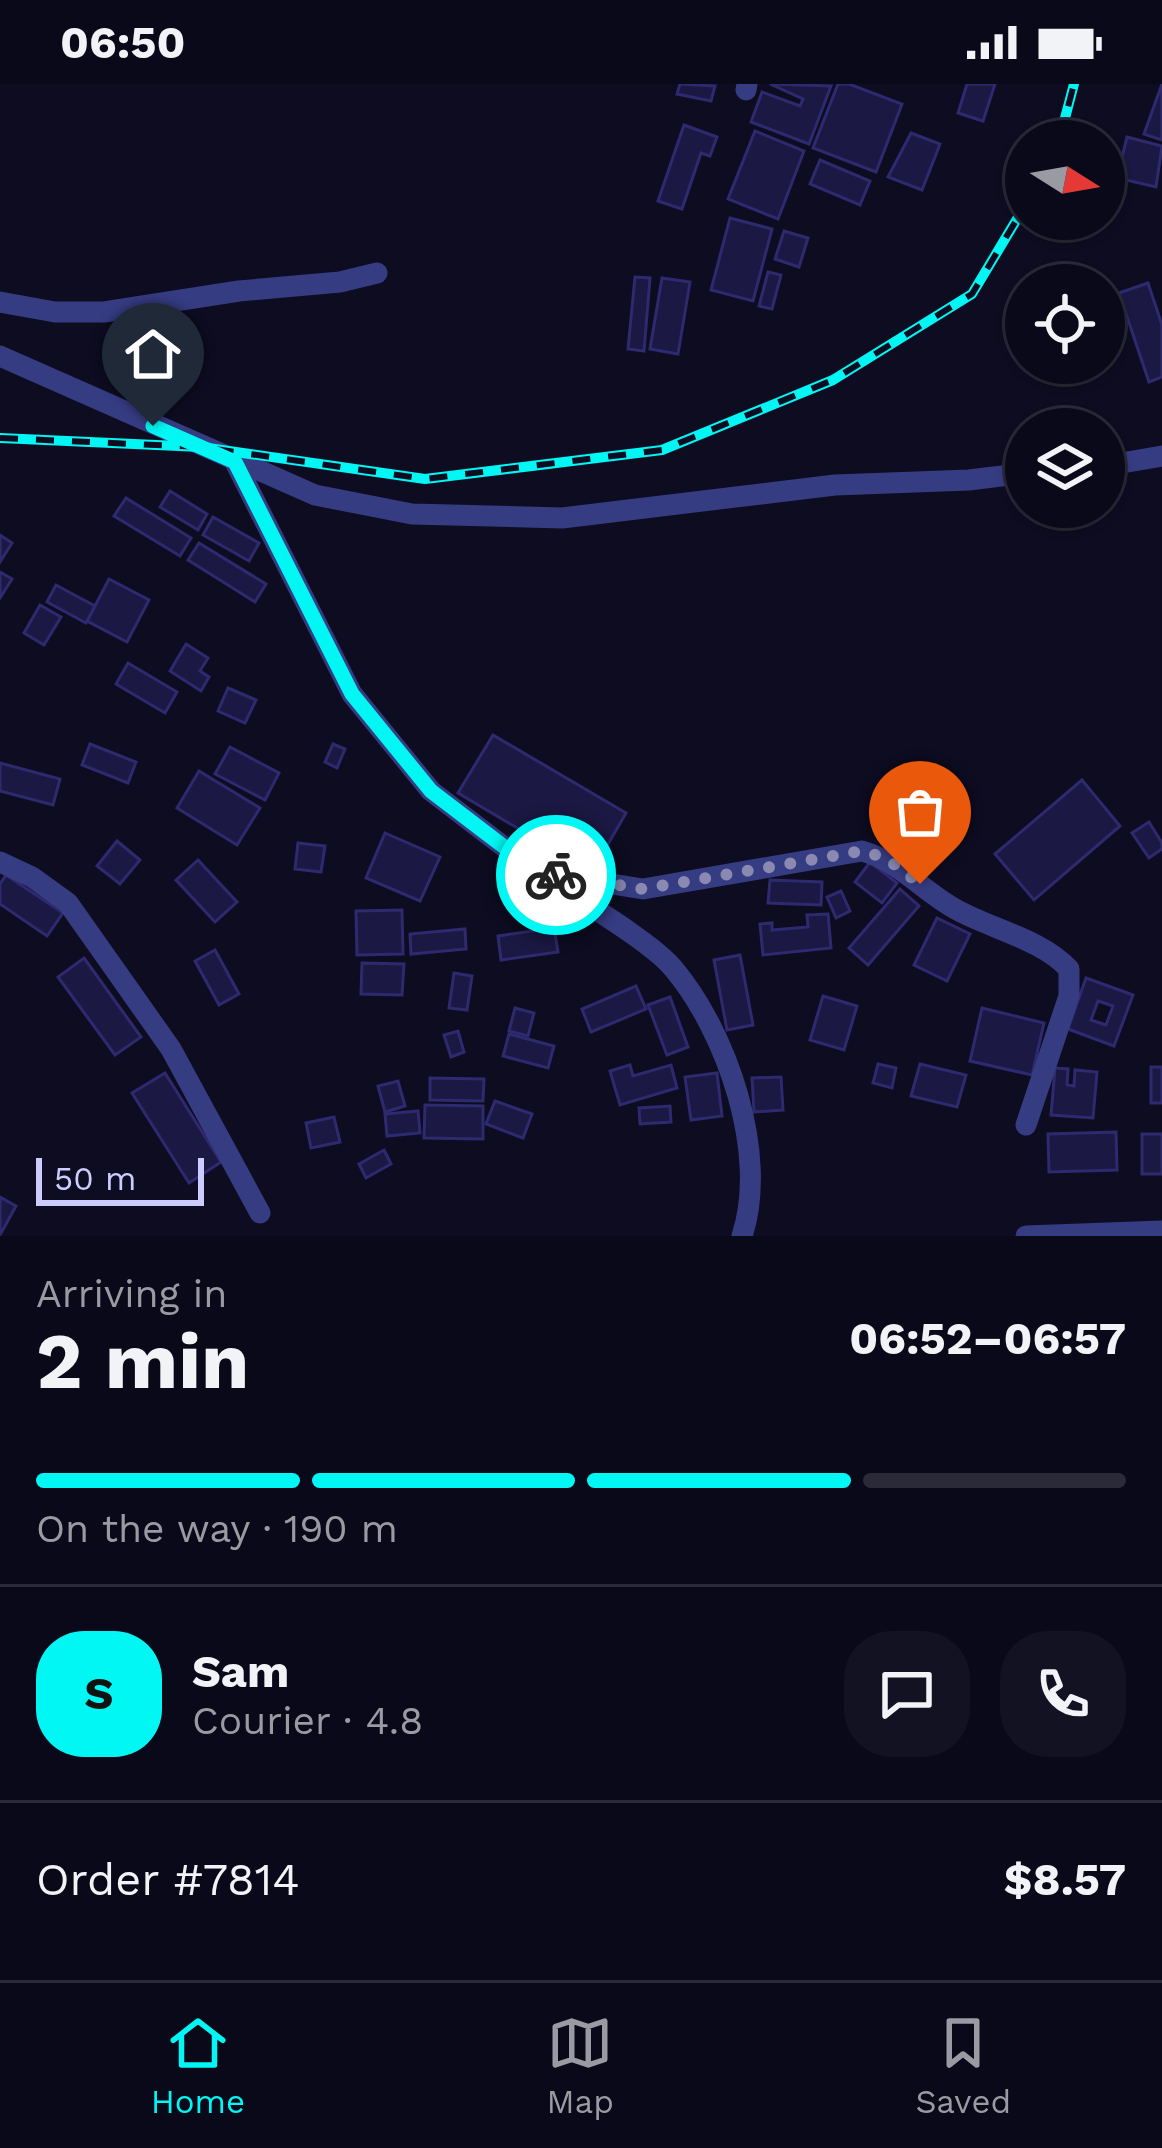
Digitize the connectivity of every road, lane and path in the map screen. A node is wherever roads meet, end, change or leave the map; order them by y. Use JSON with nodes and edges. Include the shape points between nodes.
{"nodes":[{"id":1,"x":376,"y":273,"type":"dead end"},
{"id":2,"x":0,"y":302,"type":"edge"},
{"id":3,"x":0,"y":356,"type":"edge"},
{"id":4,"x":1162,"y":456,"type":"edge"},
{"id":5,"x":235,"y":462,"type":"junction"},
{"id":6,"x":1125,"y":462,"type":"edge"},
{"id":7,"x":1005,"y":476,"type":"edge"},
{"id":8,"x":0,"y":862,"type":"edge"},
{"id":9,"x":537,"y":872,"type":"junction"},
{"id":10,"x":1027,"y":1125,"type":"dead end"},
{"id":11,"x":260,"y":1214,"type":"dead end"},
{"id":12,"x":1162,"y":1231,"type":"edge"},
{"id":13,"x":742,"y":1236,"type":"edge"},
{"id":14,"x":1026,"y":1236,"type":"edge"}],
"edges":[{"from":1,"to":2,"type":"street","via":[[104,312]]},
{"from":3,"to":5,"type":"street"},
{"from":4,"to":6,"type":"street"},
{"from":5,"to":7,"type":"street","via":[[315,495],[452,518],[615,514],[835,485]]},
{"from":5,"to":9,"type":"street","via":[[352,694],[431,791]]},
{"from":8,"to":11,"type":"street","via":[[68,903],[171,1048]]},
{"from":9,"to":10,"type":"street","via":[[643,889],[862,851],[886,858],[955,910],[1069,969],[1069,996]]},
{"from":9,"to":13,"type":"street","via":[[672,966],[717,1038],[741,1102],[749,1172]]},
{"from":12,"to":14,"type":"street"}]}
